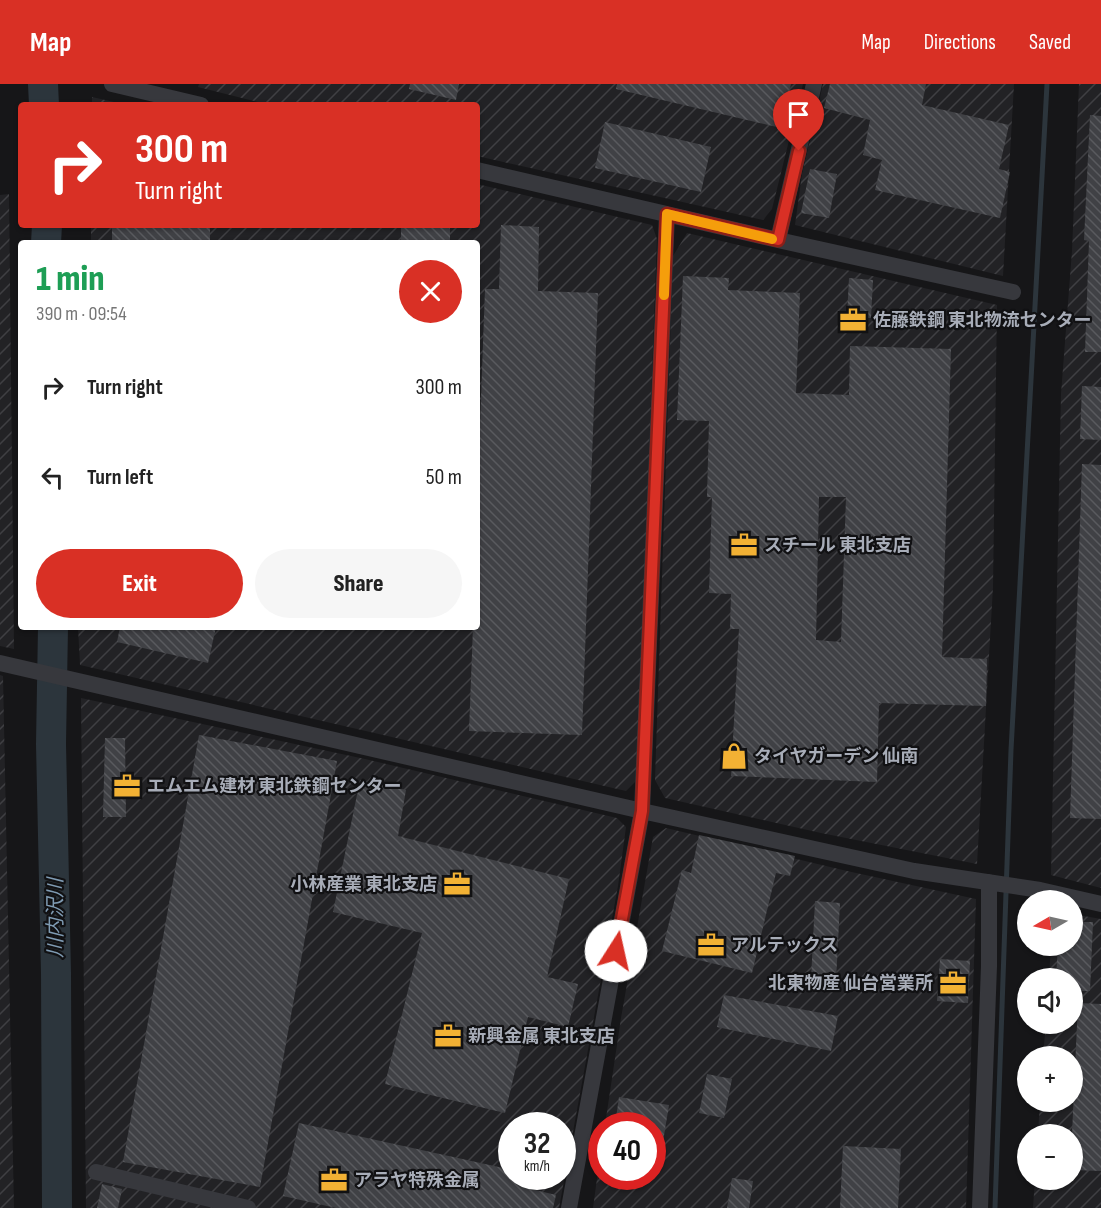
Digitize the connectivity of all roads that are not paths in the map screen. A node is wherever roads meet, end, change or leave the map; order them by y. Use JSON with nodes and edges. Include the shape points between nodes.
{"nodes":[{"id":1,"x":112,"y":84,"type":"edge"},
{"id":2,"x":814,"y":84,"type":"edge"},
{"id":3,"x":188,"y":102,"type":"edge"},
{"id":4,"x":480,"y":171,"type":"edge"},
{"id":5,"x":667,"y":214,"type":"junction"},
{"id":6,"x":778,"y":240,"type":"junction"},
{"id":7,"x":1013,"y":292,"type":"dead end"},
{"id":8,"x":0,"y":663,"type":"edge"},
{"id":9,"x":642,"y":811,"type":"junction"},
{"id":10,"x":992,"y":883,"type":"junction"},
{"id":11,"x":1101,"y":904,"type":"edge"},
{"id":12,"x":96,"y":1172,"type":"dead end"},
{"id":13,"x":248,"y":1208,"type":"edge"},
{"id":14,"x":569,"y":1208,"type":"edge"},
{"id":15,"x":980,"y":1208,"type":"edge"}],
"edges":[{"from":1,"to":3,"type":"street"},
{"from":2,"to":6,"type":"street"},
{"from":4,"to":5,"type":"street"},
{"from":5,"to":6,"type":"street"},
{"from":5,"to":9,"type":"street"},
{"from":6,"to":7,"type":"street"},
{"from":8,"to":9,"type":"street"},
{"from":9,"to":10,"type":"street","via":[[914,871]]},
{"from":9,"to":14,"type":"street"},
{"from":10,"to":11,"type":"street"},
{"from":10,"to":15,"type":"street"},
{"from":12,"to":13,"type":"street"}]}
